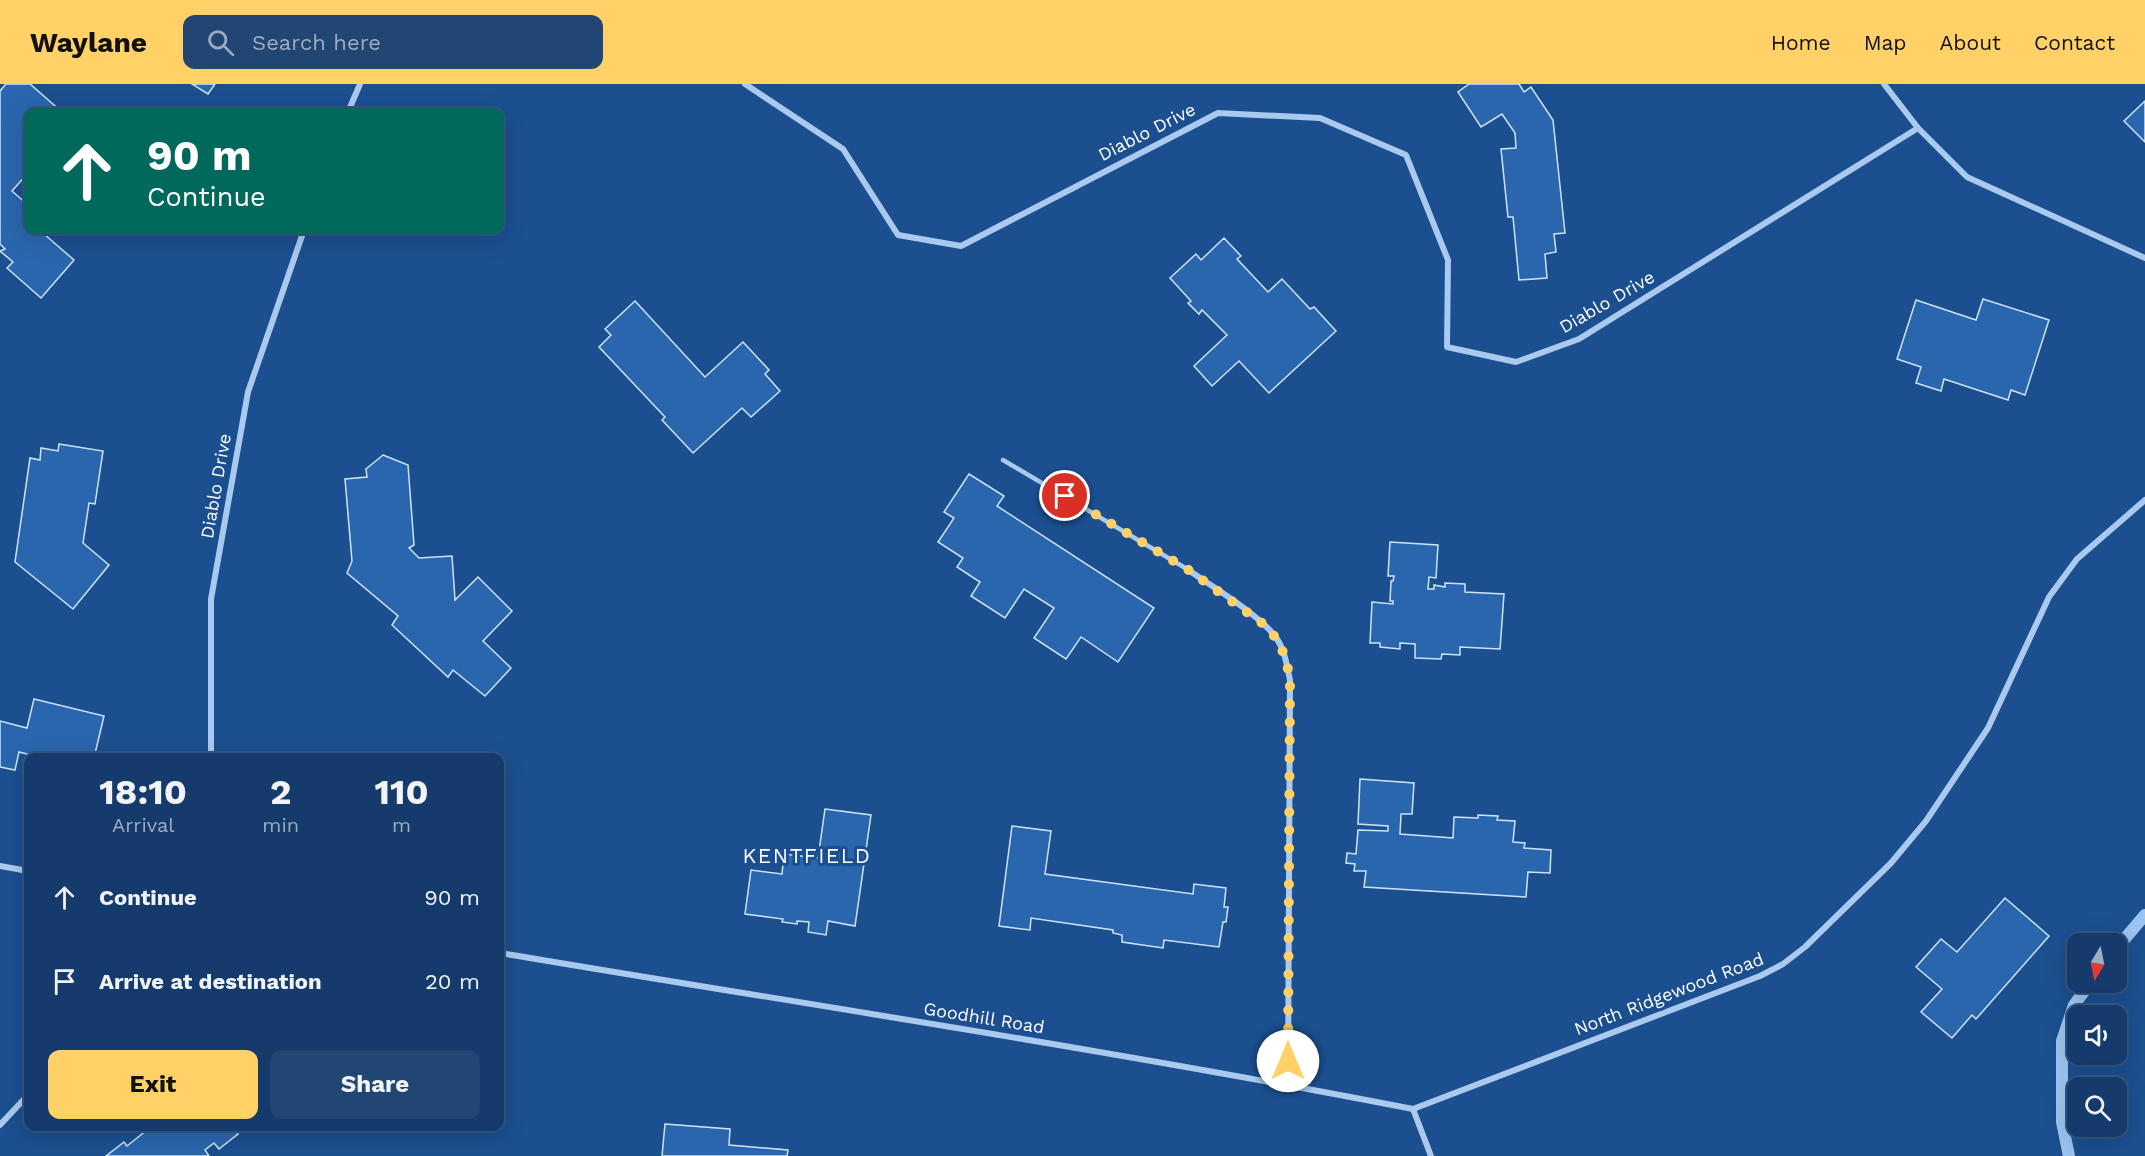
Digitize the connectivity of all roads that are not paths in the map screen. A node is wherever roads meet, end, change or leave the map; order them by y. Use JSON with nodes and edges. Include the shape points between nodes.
{"nodes":[{"id":1,"x":360,"y":84,"type":"edge"},
{"id":2,"x":745,"y":84,"type":"edge"},
{"id":3,"x":1884,"y":84,"type":"edge"},
{"id":4,"x":350,"y":108,"type":"edge"},
{"id":5,"x":1918,"y":128,"type":"junction"},
{"id":6,"x":303,"y":234,"type":"edge"},
{"id":7,"x":2145,"y":258,"type":"edge"},
{"id":8,"x":1003,"y":460,"type":"dead end"},
{"id":9,"x":2145,"y":500,"type":"edge"},
{"id":10,"x":1187,"y":569,"type":"joint"},
{"id":11,"x":211,"y":753,"type":"edge"},
{"id":12,"x":0,"y":866,"type":"edge"},
{"id":13,"x":24,"y":870,"type":"edge"},
{"id":14,"x":504,"y":954,"type":"edge"},
{"id":15,"x":1288,"y":1085,"type":"junction"},
{"id":16,"x":24,"y":1099,"type":"edge"},
{"id":17,"x":1413,"y":1109,"type":"junction"},
{"id":18,"x":0,"y":1125,"type":"edge"},
{"id":19,"x":1431,"y":1156,"type":"edge"}],
"edges":[{"from":1,"to":4,"type":"street"},
{"from":2,"to":5,"type":"street","name":"Diablo Drive","via":[[843,149],[898,235],[961,246],[1218,113],[1320,118],[1406,155],[1448,260],[1447,347],[1516,362],[1579,339]]},
{"from":3,"to":5,"type":"street"},
{"from":5,"to":7,"type":"street","via":[[1967,177]]},
{"from":6,"to":11,"type":"street","name":"Diablo Drive","via":[[248,392],[213,587]]},
{"from":8,"to":10,"type":"lane"},
{"from":9,"to":17,"type":"street","name":"North Ridgewood Road","via":[[2077,559],[2049,597],[1989,728],[1926,821],[1892,863],[1805,947],[1760,976]]},
{"from":10,"to":15,"type":"street","via":[[1262,623],[1277,639],[1286,659],[1290,680]]},
{"from":12,"to":13,"type":"street"},
{"from":14,"to":15,"type":"street","name":"Goodhill Road"},
{"from":15,"to":17,"type":"street","name":"Goodhill Road"},
{"from":16,"to":18,"type":"street"},
{"from":17,"to":19,"type":"street"}]}
